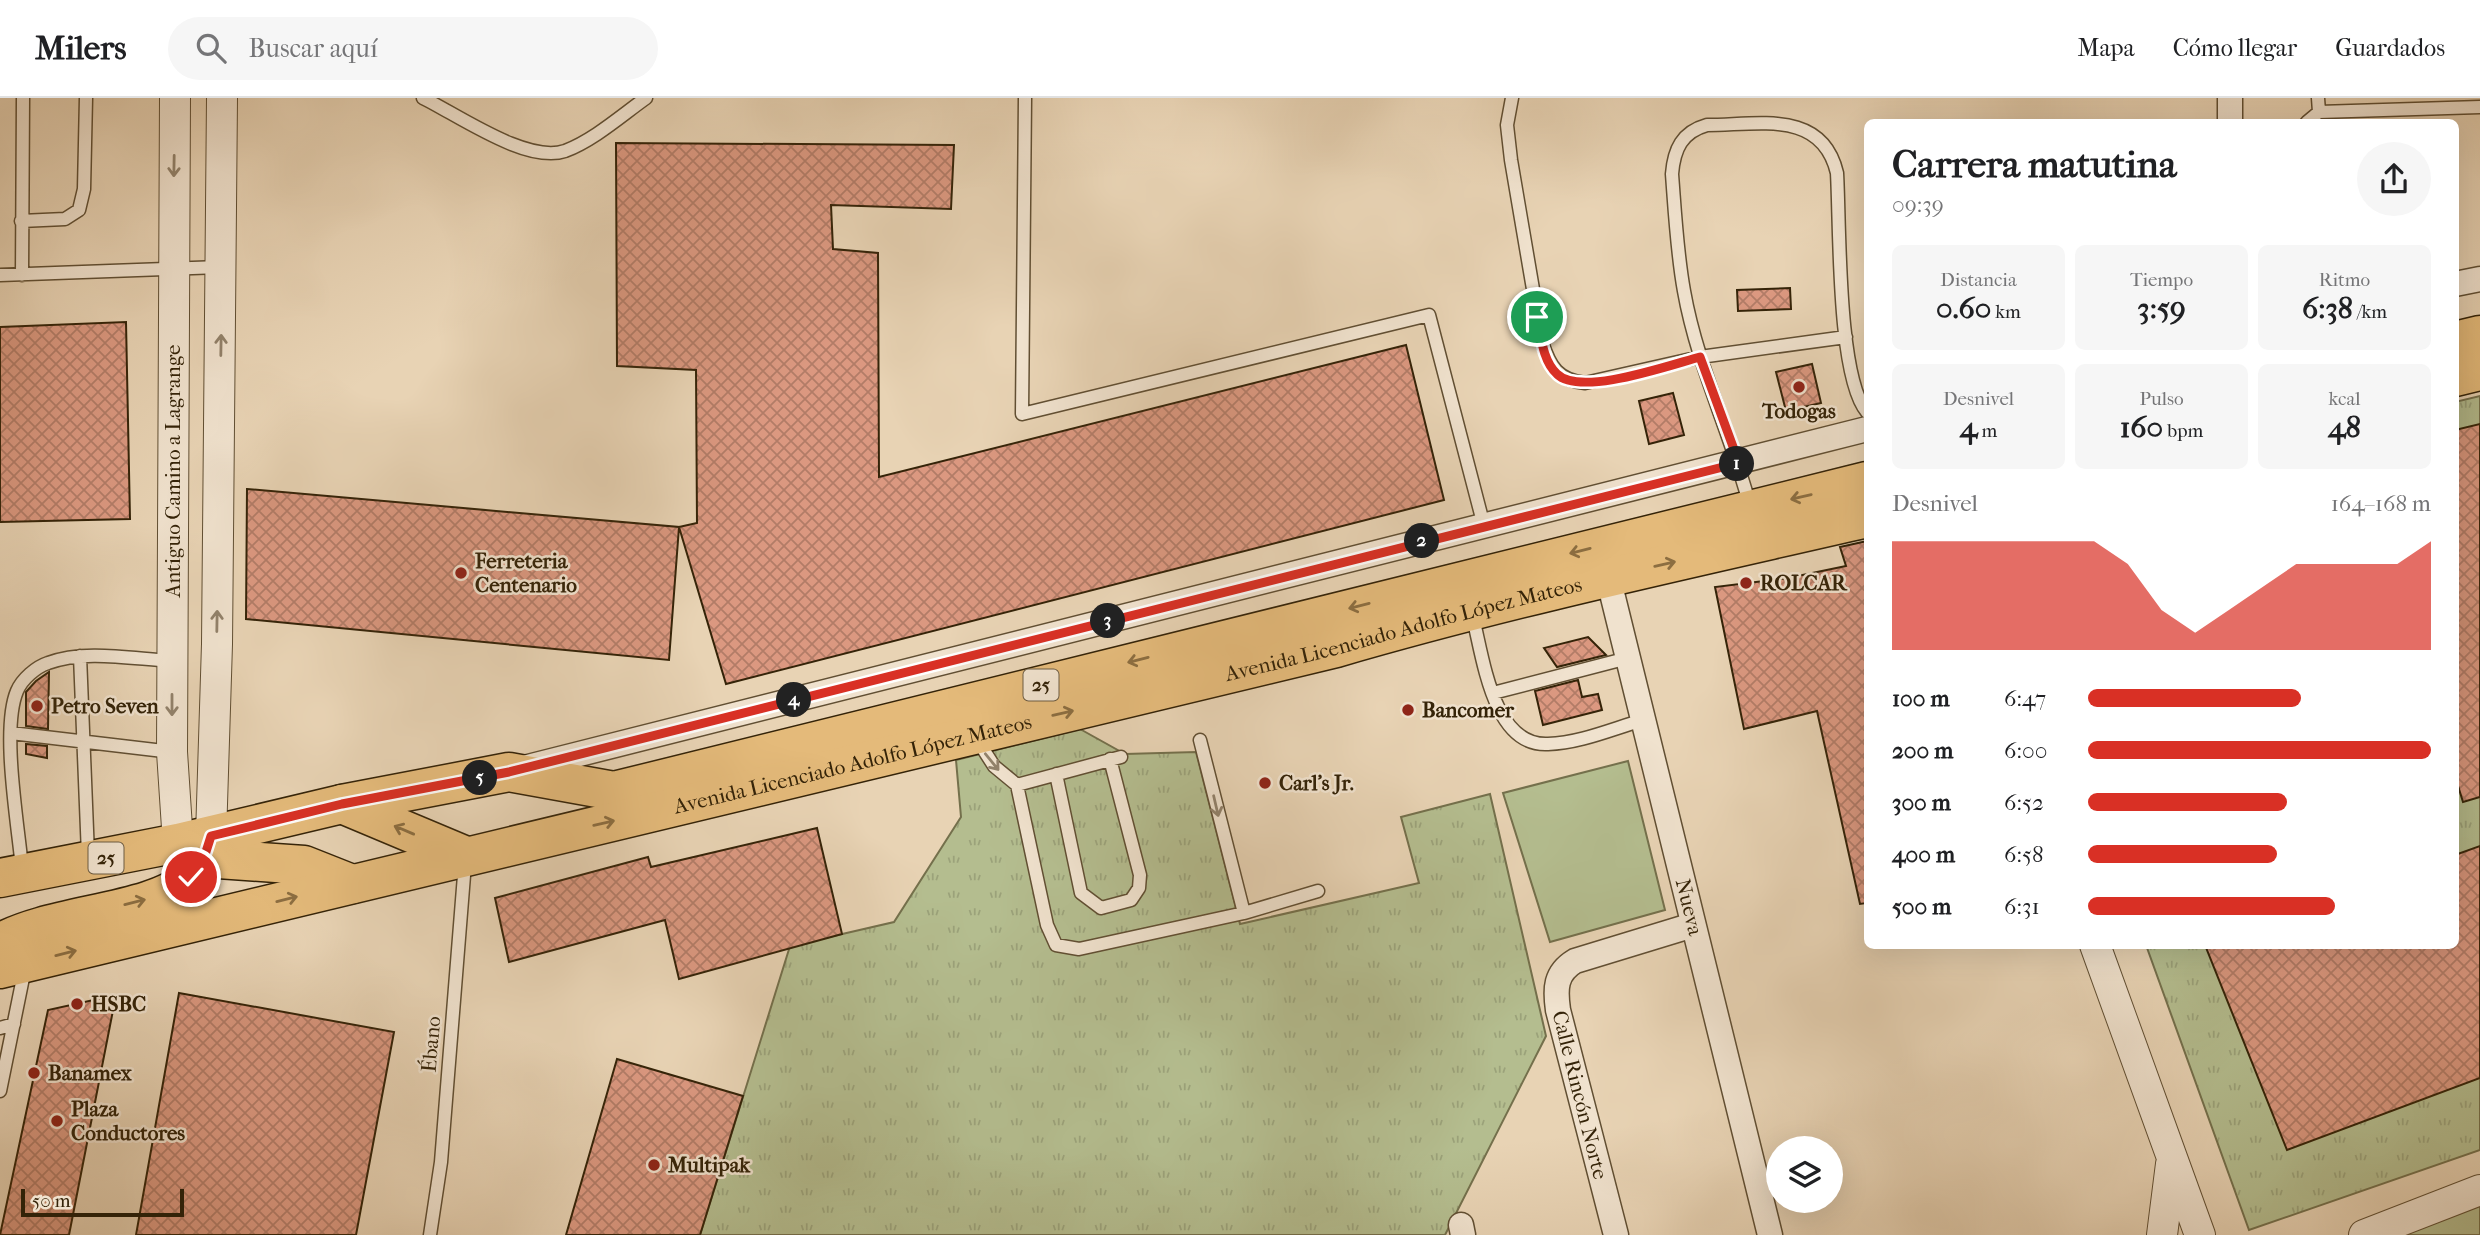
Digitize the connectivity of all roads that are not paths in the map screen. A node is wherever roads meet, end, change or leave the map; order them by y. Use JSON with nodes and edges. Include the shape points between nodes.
{"nodes":[{"id":1,"x":23,"y":98,"type":"edge"},
{"id":2,"x":86,"y":98,"type":"edge"},
{"id":3,"x":175,"y":98,"type":"edge"},
{"id":4,"x":222,"y":98,"type":"edge"},
{"id":5,"x":423,"y":98,"type":"edge"},
{"id":6,"x":646,"y":98,"type":"edge"},
{"id":7,"x":1025,"y":98,"type":"edge"},
{"id":8,"x":1512,"y":98,"type":"edge"},
{"id":9,"x":2230,"y":98,"type":"edge"},
{"id":10,"x":2318,"y":98,"type":"edge"},
{"id":11,"x":2480,"y":107,"type":"edge"},
{"id":12,"x":2319,"y":112,"type":"junction"},
{"id":13,"x":2230,"y":119,"type":"edge"},
{"id":14,"x":2311,"y":119,"type":"edge"},
{"id":15,"x":21,"y":221,"type":"junction"},
{"id":16,"x":221,"y":267,"type":"junction"},
{"id":17,"x":173,"y":270,"type":"junction"},
{"id":18,"x":0,"y":275,"type":"edge"},
{"id":19,"x":22,"y":275,"type":"junction"},
{"id":20,"x":2480,"y":279,"type":"edge"},
{"id":21,"x":2459,"y":283,"type":"edge"},
{"id":22,"x":2480,"y":335,"type":"edge"},
{"id":23,"x":1846,"y":337,"type":"junction"},
{"id":24,"x":2459,"y":340,"type":"edge"},
{"id":25,"x":1700,"y":357,"type":"junction"},
{"id":26,"x":2480,"y":371,"type":"edge"},
{"id":27,"x":2459,"y":376,"type":"edge"},
{"id":28,"x":1864,"y":405,"type":"edge"},
{"id":29,"x":1864,"y":430,"type":"edge"},
{"id":30,"x":1739,"y":463,"type":"junction"},
{"id":31,"x":1864,"y":482,"type":"edge"},
{"id":32,"x":1751,"y":508,"type":"junction"},
{"id":33,"x":1864,"y":519,"type":"edge"},
{"id":34,"x":1484,"y":526,"type":"junction"},
{"id":35,"x":1608,"y":577,"type":"junction"},
{"id":36,"x":1471,"y":611,"type":"junction"},
{"id":37,"x":80,"y":656,"type":"junction"},
{"id":38,"x":1628,"y":658,"type":"junction"},
{"id":39,"x":172,"y":661,"type":"junction"},
{"id":40,"x":1493,"y":692,"type":"junction"},
{"id":41,"x":1643,"y":720,"type":"junction"},
{"id":42,"x":11,"y":733,"type":"junction"},
{"id":43,"x":974,"y":734,"type":"junction"},
{"id":44,"x":84,"y":739,"type":"junction"},
{"id":45,"x":1200,"y":740,"type":"dead end"},
{"id":46,"x":172,"y":752,"type":"junction"},
{"id":47,"x":509,"y":772,"type":"junction"},
{"id":48,"x":1056,"y":774,"type":"junction"},
{"id":49,"x":1017,"y":785,"type":"junction"},
{"id":50,"x":614,"y":791,"type":"junction"},
{"id":51,"x":342,"y":804,"type":"junction"},
{"id":52,"x":198,"y":846,"type":"junction"},
{"id":53,"x":466,"y":856,"type":"junction"},
{"id":54,"x":88,"y":861,"type":"junction"},
{"id":55,"x":11,"y":875,"type":"edge"},
{"id":56,"x":352,"y":884,"type":"junction"},
{"id":57,"x":1318,"y":891,"type":"dead end"},
{"id":58,"x":0,"y":905,"type":"edge"},
{"id":59,"x":1244,"y":913,"type":"junction"},
{"id":60,"x":1693,"y":925,"type":"junction"},
{"id":61,"x":2096,"y":949,"type":"edge"},
{"id":62,"x":9,"y":958,"type":"edge"},
{"id":63,"x":14,"y":1024,"type":"junction"},
{"id":64,"x":0,"y":1028,"type":"edge"},
{"id":65,"x":0,"y":1091,"type":"edge"},
{"id":66,"x":2172,"y":1157,"type":"junction"},
{"id":67,"x":2480,"y":1190,"type":"edge"},
{"id":68,"x":430,"y":1235,"type":"edge"},
{"id":69,"x":1616,"y":1235,"type":"edge"},
{"id":70,"x":1770,"y":1235,"type":"edge"},
{"id":71,"x":2162,"y":1235,"type":"edge"},
{"id":72,"x":2200,"y":1235,"type":"edge"},
{"id":73,"x":2364,"y":1235,"type":"edge"}],
"edges":[{"from":1,"to":15,"type":"lane"},
{"from":2,"to":15,"type":"lane","via":[[84,189],[79,211],[65,219]]},
{"from":3,"to":17,"type":"street","name":"Antiguo Camino a Lagrange","one_way":true},
{"from":4,"to":16,"type":"street"},
{"from":5,"to":6,"type":"lane","via":[[527,150],[546,154],[581,144]]},
{"from":7,"to":34,"type":"lane","via":[[1023,414],[1429,315]]},
{"from":8,"to":25,"type":"lane","via":[[1507,125],[1513,173],[1542,342],[1557,374],[1585,383]]},
{"from":9,"to":13,"type":"street"},
{"from":10,"to":12,"type":"lane"},
{"from":11,"to":12,"type":"lane"},
{"from":12,"to":14,"type":"lane"},
{"from":15,"to":19,"type":"lane"},
{"from":16,"to":17,"type":"lane"},
{"from":52,"to":16,"type":"street","one_way":true,"via":[[217,644]]},
{"from":17,"to":19,"type":"lane"},
{"from":17,"to":39,"type":"street","name":"Antiguo Camino a Lagrange"},
{"from":18,"to":19,"type":"lane"},
{"from":20,"to":21,"type":"street"},
{"from":22,"to":24,"type":"main road"},
{"from":23,"to":25,"type":"lane"},
{"from":23,"to":25,"type":"lane","via":[[1837,173],[1829,149],[1801,127],[1707,125],[1692,129],[1680,142],[1672,174],[1684,291]]},
{"from":23,"to":28,"type":"lane","via":[[1854,385]]},
{"from":25,"to":30,"type":"lane"},
{"from":26,"to":27,"type":"main road"},
{"from":29,"to":30,"type":"street"},
{"from":30,"to":32,"type":"lane"},
{"from":30,"to":34,"type":"street"},
{"from":31,"to":32,"type":"main road","name":"Avenida Licenciado Adolfo López Mateos","number":"25","one_way":true},
{"from":32,"to":50,"type":"main road","name":"Avenida Licenciado Adolfo López Mateos","number":"25","one_way":true},
{"from":35,"to":33,"type":"main road","name":"Avenida Licenciado Adolfo López Mateos","number":"25","one_way":true},
{"from":34,"to":47,"type":"street"},
{"from":35,"to":36,"type":"main road","name":"Avenida Licenciado Adolfo López Mateos","number":"25"},
{"from":35,"to":38,"type":"street","name":"Nueva"},
{"from":36,"to":40,"type":"lane"},
{"from":43,"to":36,"type":"main road","name":"Avenida Licenciado Adolfo López Mateos","number":"25","one_way":true},
{"from":37,"to":39,"type":"lane"},
{"from":37,"to":42,"type":"lane","via":[[47,663],[23,680],[16,693]]},
{"from":37,"to":44,"type":"lane"},
{"from":38,"to":40,"type":"lane"},
{"from":38,"to":41,"type":"street","name":"Nueva"},
{"from":39,"to":46,"type":"street","name":"Antiguo Camino a Lagrange","one_way":true},
{"from":40,"to":41,"type":"lane","via":[[1512,732],[1527,741],[1573,741]]},
{"from":41,"to":60,"type":"street","name":"Nueva"},
{"from":42,"to":44,"type":"lane"},
{"from":42,"to":55,"type":"lane"},
{"from":43,"to":49,"type":"lane","one_way":true,"via":[[994,766]]},
{"from":53,"to":43,"type":"main road","name":"Avenida Licenciado Adolfo López Mateos","number":"25","one_way":true},
{"from":44,"to":46,"type":"lane"},
{"from":44,"to":54,"type":"lane"},
{"from":45,"to":59,"type":"lane","one_way":true},
{"from":46,"to":52,"type":"street","name":"Antiguo Camino a Lagrange"},
{"from":47,"to":50,"type":"main road","name":"Avenida Licenciado Adolfo López Mateos","number":"25"},
{"from":47,"to":51,"type":"main road","name":"Avenida Licenciado Adolfo López Mateos","number":"25"},
{"from":48,"to":48,"type":"lane","via":[[1116,758],[1140,875],[1131,900],[1101,908],[1082,893]]},
{"from":48,"to":49,"type":"lane"},
{"from":49,"to":59,"type":"lane","via":[[1047,925],[1056,945],[1079,949]]},
{"from":50,"to":53,"type":"main road","via":[[484,833]]},
{"from":51,"to":52,"type":"main road","name":"Avenida Licenciado Adolfo López Mateos","number":"25"},
{"from":53,"to":51,"type":"main road","one_way":true},
{"from":52,"to":54,"type":"main road","name":"Avenida Licenciado Adolfo López Mateos","number":"25"},
{"from":52,"to":56,"type":"main road","via":[[304,865]]},
{"from":62,"to":52,"type":"main road","one_way":true,"via":[[38,927],[167,893],[191,877]]},
{"from":53,"to":56,"type":"main road","name":"Avenida Licenciado Adolfo López Mateos","number":"25"},
{"from":53,"to":68,"type":"lane","name":"Ébano","via":[[441,1162]]},
{"from":54,"to":55,"type":"main road","name":"Avenida Licenciado Adolfo López Mateos","number":"25"},
{"from":55,"to":58,"type":"main road"},
{"from":62,"to":56,"type":"main road","name":"Avenida Licenciado Adolfo López Mateos","number":"25","one_way":true},
{"from":57,"to":59,"type":"lane"},
{"from":60,"to":69,"type":"street","name":"Calle Rincón Norte","via":[[1575,961],[1557,981],[1557,1000]]},
{"from":60,"to":70,"type":"street","name":"Nueva"},
{"from":61,"to":66,"type":"street"},
{"from":62,"to":63,"type":"lane"},
{"from":63,"to":64,"type":"lane"},
{"from":63,"to":65,"type":"lane"},
{"from":66,"to":71,"type":"street"},
{"from":66,"to":72,"type":"street"},
{"from":67,"to":73,"type":"street"}]}
